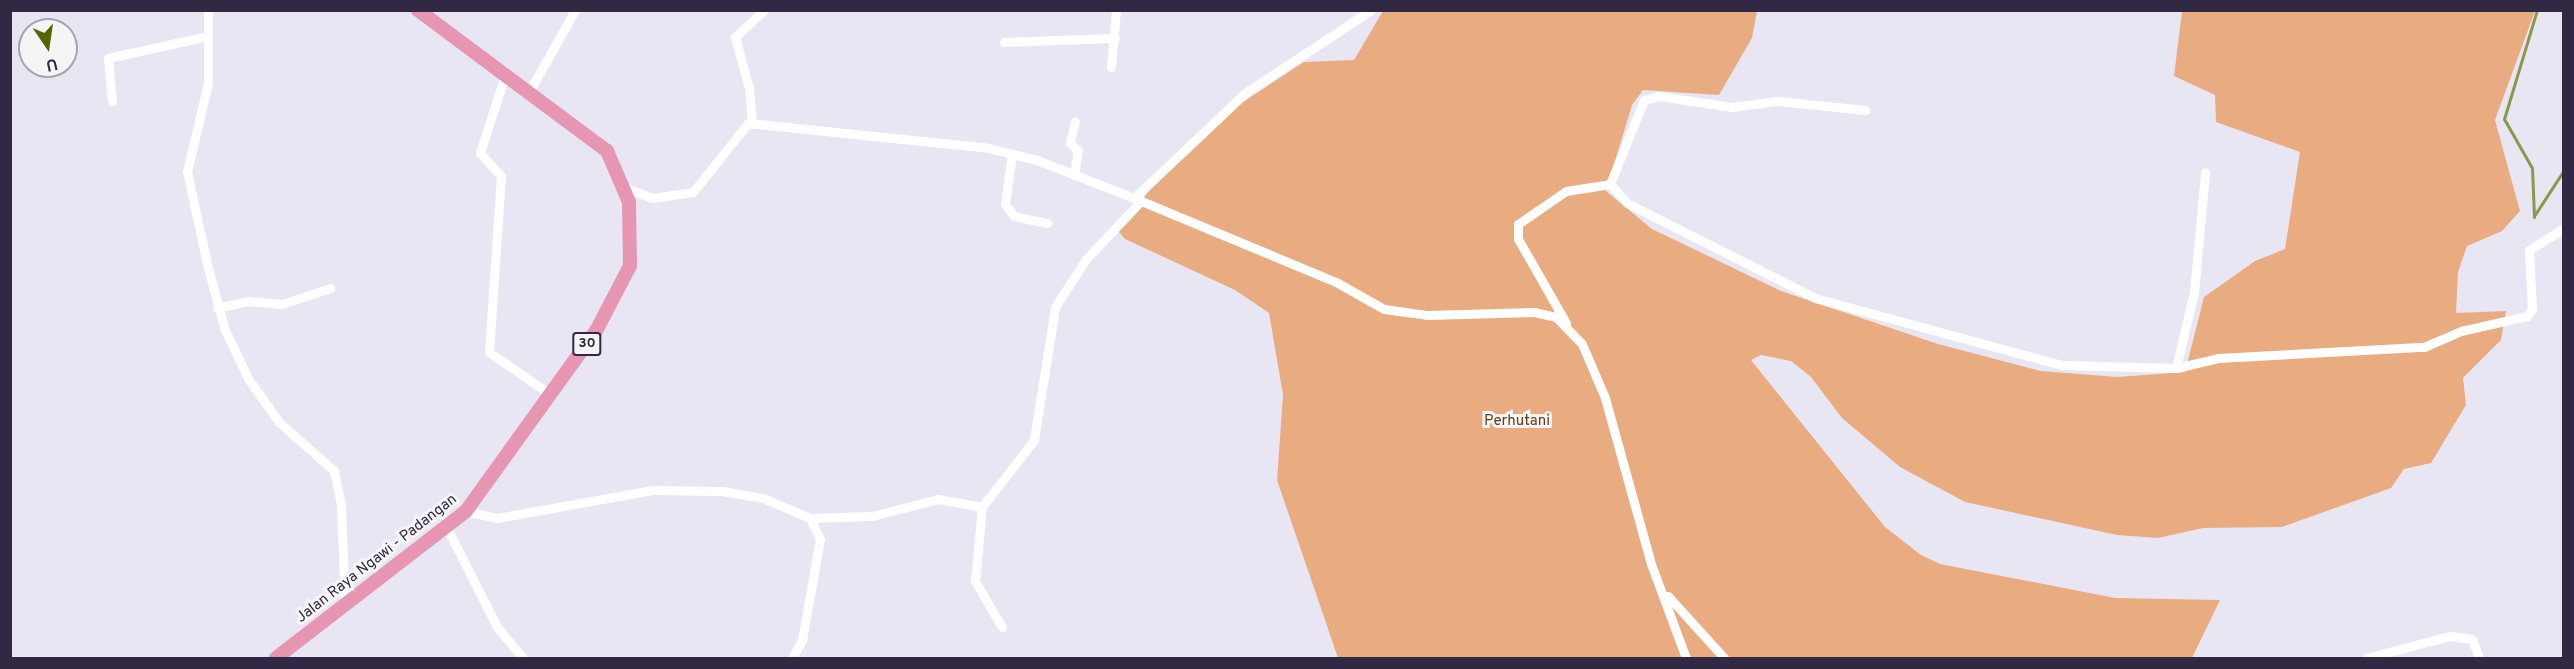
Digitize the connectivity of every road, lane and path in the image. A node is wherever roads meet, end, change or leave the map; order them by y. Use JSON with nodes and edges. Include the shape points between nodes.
{"nodes":[{"id":1,"x":208,"y":10,"type":"edge"},
{"id":2,"x":418,"y":10,"type":"edge"},
{"id":3,"x":575,"y":10,"type":"edge"},
{"id":4,"x":764,"y":10,"type":"edge"},
{"id":5,"x":1116,"y":10,"type":"edge"},
{"id":6,"x":1371,"y":10,"type":"edge"},
{"id":7,"x":208,"y":36,"type":"junction"},
{"id":8,"x":1115,"y":38,"type":"junction"},
{"id":9,"x":1004,"y":42,"type":"dead end"},
{"id":10,"x":1111,"y":67,"type":"dead end"},
{"id":11,"x":505,"y":75,"type":"junction"},
{"id":12,"x":529,"y":92,"type":"junction"},
{"id":13,"x":112,"y":101,"type":"dead end"},
{"id":14,"x":1866,"y":110,"type":"dead end"},
{"id":15,"x":752,"y":122,"type":"junction"},
{"id":16,"x":1075,"y":122,"type":"dead end"},
{"id":17,"x":1012,"y":154,"type":"junction"},
{"id":18,"x":2205,"y":173,"type":"dead end"},
{"id":19,"x":1074,"y":175,"type":"junction"},
{"id":20,"x":1610,"y":184,"type":"junction"},
{"id":21,"x":626,"y":188,"type":"junction"},
{"id":22,"x":1137,"y":200,"type":"junction"},
{"id":23,"x":1047,"y":223,"type":"dead end"},
{"id":24,"x":2564,"y":228,"type":"edge"},
{"id":25,"x":330,"y":288,"type":"dead end"},
{"id":26,"x":217,"y":308,"type":"junction"},
{"id":27,"x":1568,"y":326,"type":"junction"},
{"id":28,"x":2176,"y":368,"type":"junction"},
{"id":29,"x":551,"y":395,"type":"junction"},
{"id":30,"x":982,"y":507,"type":"junction"},
{"id":31,"x":466,"y":511,"type":"junction"},
{"id":32,"x":810,"y":518,"type":"junction"},
{"id":33,"x":447,"y":528,"type":"junction"},
{"id":34,"x":1664,"y":591,"type":"junction"},
{"id":35,"x":345,"y":607,"type":"junction"},
{"id":36,"x":1002,"y":627,"type":"dead end"},
{"id":37,"x":276,"y":658,"type":"edge"},
{"id":38,"x":523,"y":658,"type":"edge"},
{"id":39,"x":792,"y":658,"type":"edge"},
{"id":40,"x":1686,"y":658,"type":"edge"},
{"id":41,"x":1724,"y":658,"type":"edge"},
{"id":42,"x":2366,"y":658,"type":"edge"},
{"id":43,"x":2479,"y":658,"type":"edge"}],
"edges":[{"from":1,"to":7,"type":"street"},
{"from":2,"to":11,"type":"highway","name":"Jalan Raya Ngawi - Padangan","number":"30"},
{"from":3,"to":12,"type":"street"},
{"from":4,"to":15,"type":"street","via":[[735,37],[749,88]]},
{"from":5,"to":8,"type":"street"},
{"from":6,"to":22,"type":"street","via":[[1245,93]]},
{"from":7,"to":13,"type":"street","via":[[108,58]]},
{"from":7,"to":26,"type":"street","via":[[207,92],[187,172]]},
{"from":8,"to":9,"type":"street"},
{"from":8,"to":10,"type":"street"},
{"from":11,"to":12,"type":"highway","name":"Jalan Raya Ngawi - Padangan","number":"30"},
{"from":11,"to":29,"type":"street","via":[[480,153],[501,176],[489,352]]},
{"from":12,"to":21,"type":"highway","name":"Jalan Raya Ngawi - Padangan","number":"30","via":[[597,140]]},
{"from":14,"to":20,"type":"street","via":[[1777,101],[1732,107],[1650,97],[1639,107]]},
{"from":15,"to":17,"type":"street"},
{"from":15,"to":21,"type":"street","via":[[742,126],[693,192],[645,198]]},
{"from":16,"to":19,"type":"street","via":[[1070,143],[1078,150]]},
{"from":17,"to":19,"type":"street"},
{"from":17,"to":23,"type":"street","via":[[1005,204],[1014,216]]},
{"from":18,"to":28,"type":"street","via":[[2194,292]]},
{"from":19,"to":22,"type":"street"},
{"from":20,"to":27,"type":"street","via":[[1566,191],[1517,227],[1518,239]]},
{"from":20,"to":28,"type":"street","via":[[1627,202],[1789,287],[1843,307],[2061,365]]},
{"from":21,"to":29,"type":"highway","name":"Jalan Raya Ngawi - Padangan","number":"30","via":[[634,247],[624,284]]},
{"from":22,"to":27,"type":"street","via":[[1336,282],[1384,309],[1427,315],[1534,312]]},
{"from":22,"to":30,"type":"street","via":[[1086,259],[1054,307],[1034,440]]},
{"from":24,"to":28,"type":"street","via":[[2529,250],[2532,309],[2521,318],[2407,350],[2218,358]]},
{"from":25,"to":26,"type":"street","via":[[282,304],[246,301]]},
{"from":26,"to":35,"type":"street","via":[[235,357],[263,403],[334,471],[342,506]]},
{"from":27,"to":34,"type":"street","via":[[1605,398],[1651,564]]},
{"from":29,"to":31,"type":"highway","name":"Jalan Raya Ngawi - Padangan","number":"30"},
{"from":30,"to":32,"type":"street","via":[[938,499],[872,516]]},
{"from":30,"to":36,"type":"street","via":[[976,590]]},
{"from":31,"to":32,"type":"street","via":[[497,518],[652,490],[710,490],[748,494]]},
{"from":31,"to":33,"type":"highway","name":"Jalan Raya Ngawi - Padangan","number":"30"},
{"from":32,"to":39,"type":"street","via":[[820,539],[802,640]]},
{"from":33,"to":35,"type":"highway","name":"Jalan Raya Ngawi - Padangan","number":"30"},
{"from":33,"to":38,"type":"street","via":[[503,637]]},
{"from":34,"to":40,"type":"street"},
{"from":34,"to":41,"type":"street"},
{"from":35,"to":37,"type":"highway","name":"Jalan Raya Ngawi - Padangan","number":"30"},
{"from":42,"to":43,"type":"street","via":[[2450,636],[2472,639]]}]}
